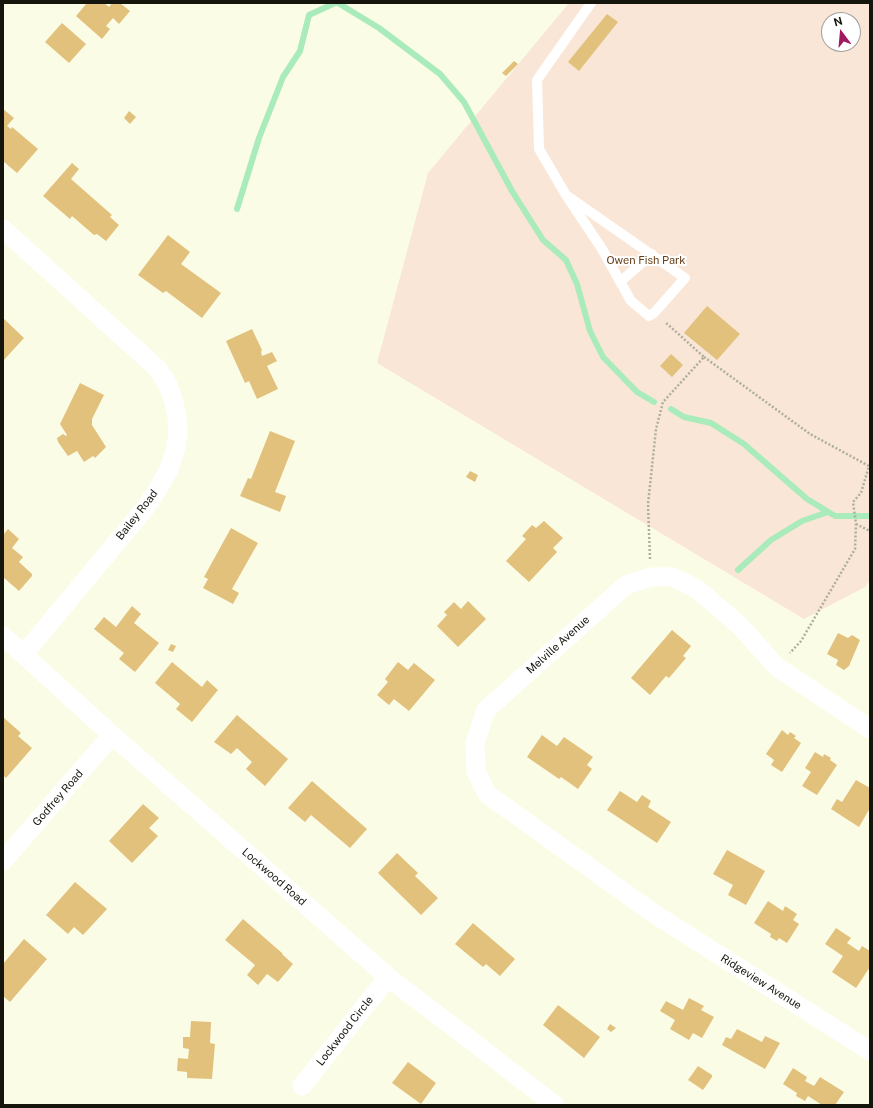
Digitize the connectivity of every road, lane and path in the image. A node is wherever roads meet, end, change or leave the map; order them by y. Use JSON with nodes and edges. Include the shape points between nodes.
{"nodes":[{"id":1,"x":591,"y":3,"type":"edge"},
{"id":2,"x":566,"y":195,"type":"junction"},
{"id":3,"x":3,"y":229,"type":"edge"},
{"id":4,"x":652,"y":254,"type":"junction"},
{"id":5,"x":620,"y":282,"type":"junction"},
{"id":6,"x":654,"y":313,"type":"junction"},
{"id":7,"x":704,"y":357,"type":"junction"},
{"id":8,"x":856,"y":524,"type":"junction"},
{"id":9,"x":870,"y":531,"type":"edge"},
{"id":10,"x":651,"y":577,"type":"junction"},
{"id":11,"x":3,"y":636,"type":"edge"},
{"id":12,"x":24,"y":654,"type":"junction"},
{"id":13,"x":777,"y":667,"type":"junction"},
{"id":14,"x":870,"y":729,"type":"edge"},
{"id":15,"x":112,"y":735,"type":"junction"},
{"id":16,"x":3,"y":862,"type":"edge"},
{"id":17,"x":653,"y":913,"type":"joint"},
{"id":18,"x":388,"y":976,"type":"junction"},
{"id":19,"x":870,"y":1051,"type":"edge"},
{"id":20,"x":302,"y":1086,"type":"dead end"},
{"id":21,"x":555,"y":1105,"type":"edge"}],
"edges":[{"from":1,"to":2,"type":"lane","via":[[537,80],[539,149]]},
{"from":2,"to":4,"type":"lane"},
{"from":2,"to":5,"type":"lane","via":[[602,249]]},
{"from":3,"to":12,"type":"street","name":"Bailey Road","via":[[158,369],[167,383],[178,417],[175,451],[158,489],[146,507]]},
{"from":4,"to":5,"type":"lane"},
{"from":4,"to":6,"type":"lane","via":[[685,278]]},
{"from":5,"to":6,"type":"lane","via":[[631,301],[649,316]]},
{"from":6,"to":7,"type":"path"},
{"from":7,"to":8,"type":"path","via":[[810,434],[869,466],[861,493],[853,502]]},
{"from":7,"to":10,"type":"path","via":[[663,402],[656,429],[648,504]]},
{"from":8,"to":9,"type":"path"},
{"from":8,"to":13,"type":"path","via":[[855,550],[801,641]]},
{"from":10,"to":13,"type":"street","name":"Melville Avenue","via":[[673,577],[697,589],[740,626]]},
{"from":10,"to":17,"type":"street","name":"Melville Avenue","via":[[626,585],[486,710],[475,743],[476,771],[487,794]]},
{"from":11,"to":12,"type":"street","name":"Lockwood Road"},
{"from":12,"to":15,"type":"street","name":"Lockwood Road"},
{"from":13,"to":14,"type":"street","name":"Melville Avenue"},
{"from":15,"to":16,"type":"street","name":"Godfrey Road"},
{"from":15,"to":18,"type":"street","name":"Lockwood Road"},
{"from":17,"to":19,"type":"street","name":"Ridgeview Avenue"},
{"from":18,"to":20,"type":"street","name":"Lockwood Circle"},
{"from":18,"to":21,"type":"street","name":"Lockwood Road"}]}
